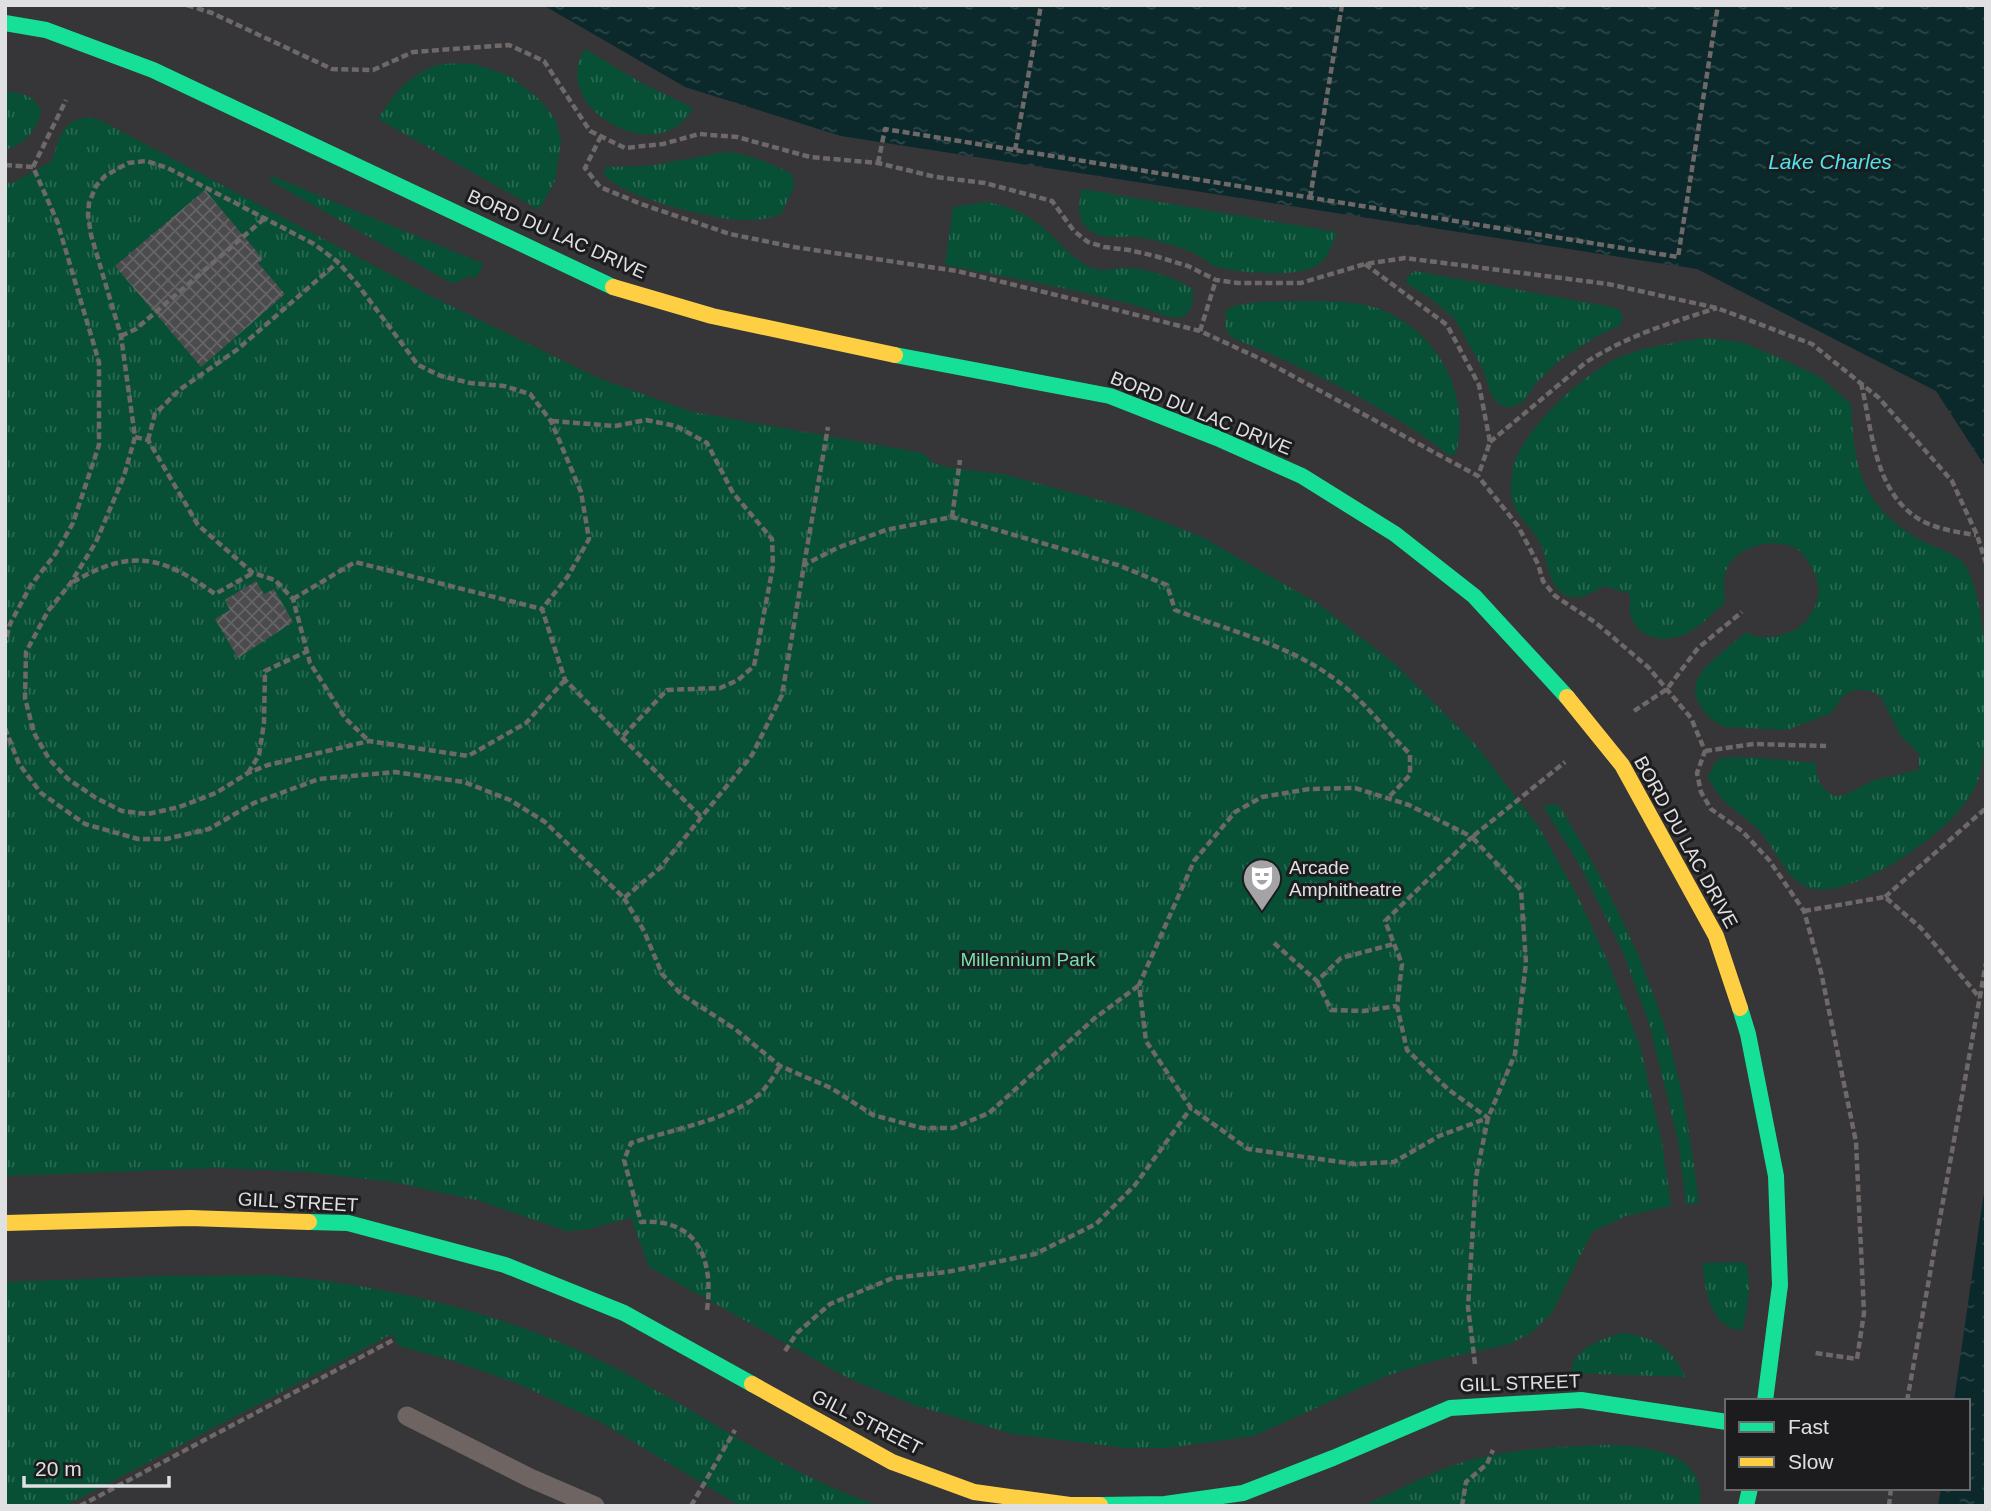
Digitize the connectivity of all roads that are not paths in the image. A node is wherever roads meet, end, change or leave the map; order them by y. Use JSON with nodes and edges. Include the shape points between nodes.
{"nodes":[{"id":1,"x":5,"y":23,"type":"edge"},
{"id":2,"x":5,"y":1223,"type":"edge"},
{"id":3,"x":1765,"y":1399,"type":"edge"},
{"id":4,"x":407,"y":1416,"type":"dead end"},
{"id":5,"x":1725,"y":1422,"type":"edge"},
{"id":6,"x":989,"y":1500,"type":"edge"},
{"id":7,"x":594,"y":1506,"type":"edge"}],
"edges":[{"from":1,"to":3,"type":"street","name":"BORD DU LAC DRIVE","via":[[46,30],[153,70],[615,288],[761,327],[1110,396],[1302,476],[1395,534],[1474,596],[1555,682],[1622,765],[1716,936],[1748,1034],[1776,1176],[1780,1285]]},
{"from":2,"to":6,"type":"street","name":"GILL STREET","via":[[190,1218],[348,1223],[448,1248],[505,1265],[624,1313],[891,1462]]},
{"from":4,"to":7,"type":"lane"},
{"from":5,"to":6,"type":"street","name":"GILL STREET","via":[[1581,1400],[1450,1408],[1242,1493],[1165,1504]]}]}
